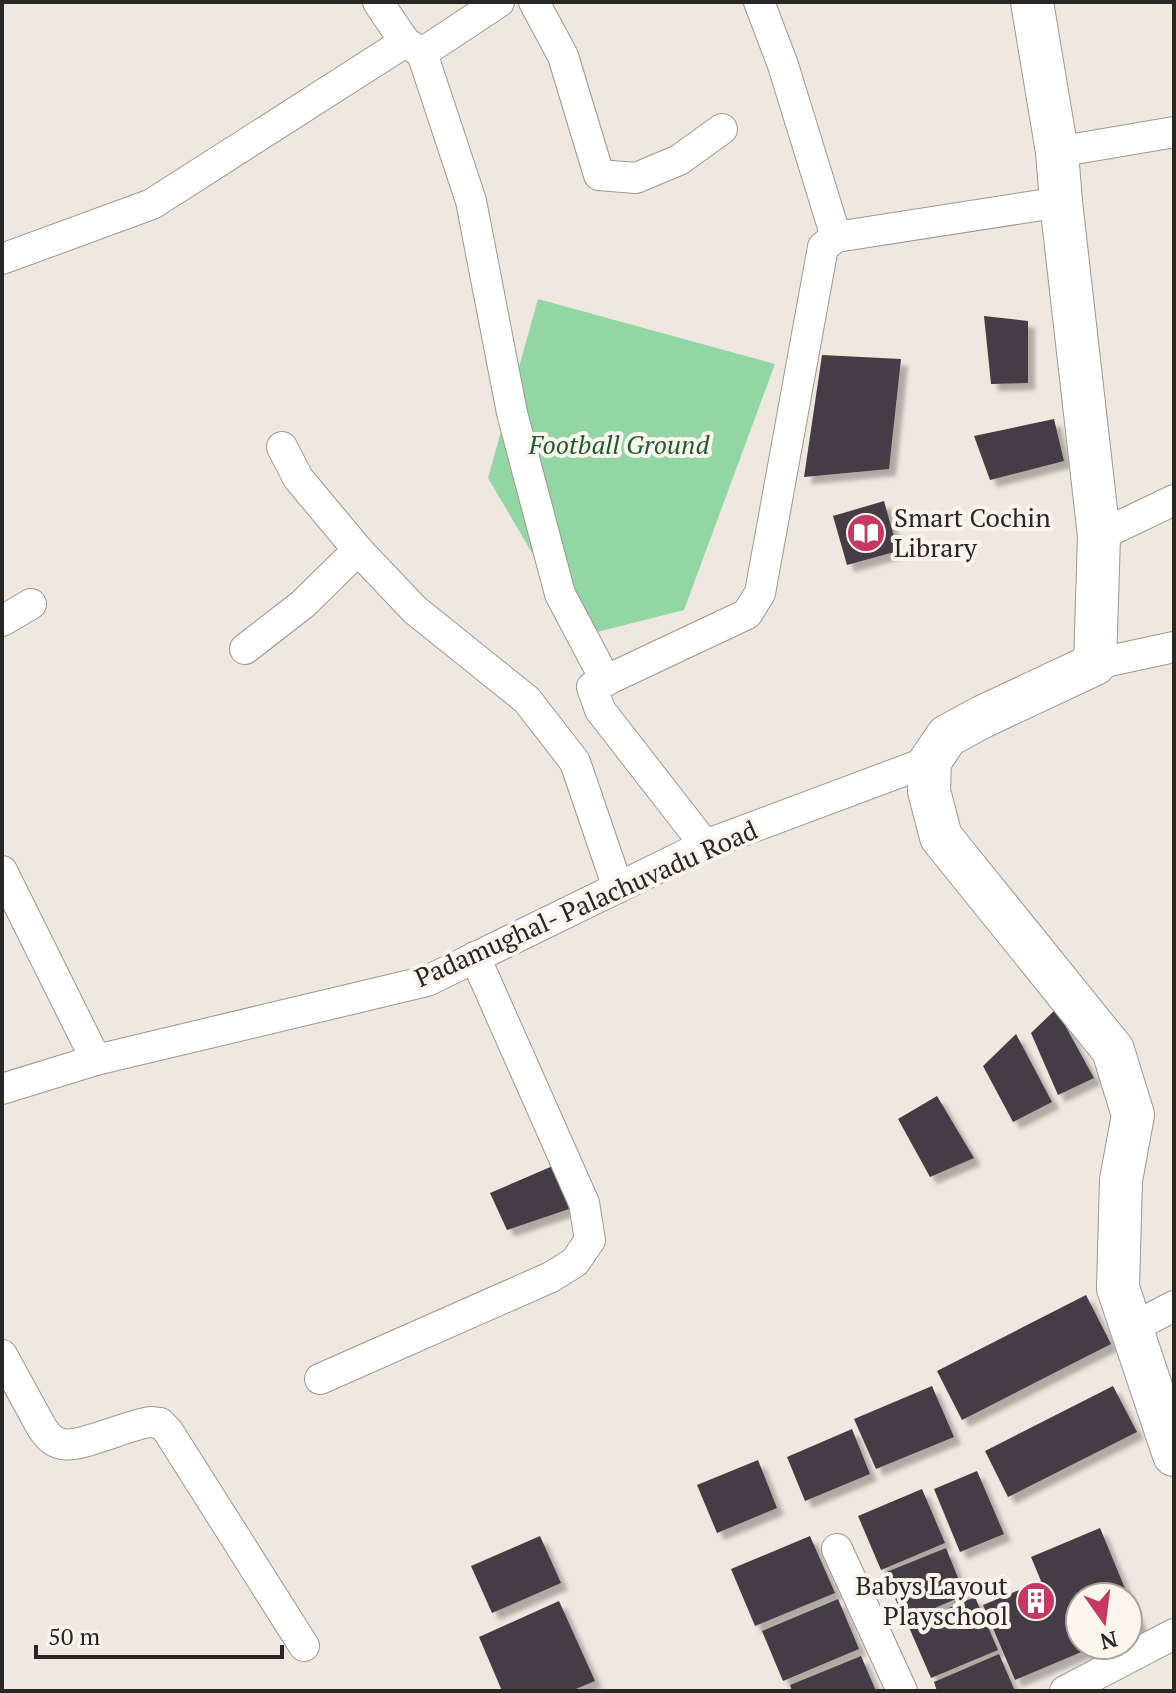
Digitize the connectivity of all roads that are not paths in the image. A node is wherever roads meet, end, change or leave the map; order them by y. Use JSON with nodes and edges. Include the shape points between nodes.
{"nodes":[{"id":1,"x":378,"y":2,"type":"edge"},
{"id":2,"x":499,"y":2,"type":"edge"},
{"id":3,"x":534,"y":2,"type":"edge"},
{"id":4,"x":759,"y":2,"type":"edge"},
{"id":5,"x":1032,"y":2,"type":"edge"},
{"id":6,"x":413,"y":47,"type":"junction"},
{"id":7,"x":722,"y":129,"type":"dead end"},
{"id":8,"x":1174,"y":132,"type":"edge"},
{"id":9,"x":1057,"y":152,"type":"junction"},
{"id":10,"x":1061,"y":202,"type":"junction"},
{"id":11,"x":836,"y":237,"type":"junction"},
{"id":12,"x":2,"y":259,"type":"edge"},
{"id":13,"x":282,"y":447,"type":"dead end"},
{"id":14,"x":1174,"y":500,"type":"edge"},
{"id":15,"x":1099,"y":536,"type":"junction"},
{"id":16,"x":358,"y":550,"type":"junction"},
{"id":17,"x":31,"y":604,"type":"dead end"},
{"id":18,"x":2,"y":621,"type":"edge"},
{"id":19,"x":1174,"y":647,"type":"edge"},
{"id":20,"x":245,"y":649,"type":"dead end"},
{"id":21,"x":1095,"y":664,"type":"junction"},
{"id":22,"x":606,"y":681,"type":"junction"},
{"id":23,"x":930,"y":761,"type":"junction"},
{"id":24,"x":705,"y":845,"type":"junction"},
{"id":25,"x":2,"y":871,"type":"edge"},
{"id":26,"x":618,"y":888,"type":"junction"},
{"id":27,"x":475,"y":957,"type":"junction"},
{"id":28,"x":96,"y":1060,"type":"junction"},
{"id":29,"x":2,"y":1089,"type":"edge"},
{"id":30,"x":1174,"y":1306,"type":"edge"},
{"id":31,"x":1130,"y":1329,"type":"junction"},
{"id":32,"x":2,"y":1355,"type":"edge"},
{"id":33,"x":320,"y":1379,"type":"dead end"},
{"id":34,"x":1174,"y":1455,"type":"edge"},
{"id":35,"x":837,"y":1549,"type":"dead end"},
{"id":36,"x":1174,"y":1634,"type":"edge"},
{"id":37,"x":304,"y":1646,"type":"dead end"},
{"id":38,"x":902,"y":1691,"type":"edge"},
{"id":39,"x":1065,"y":1691,"type":"edge"}],
"edges":[{"from":1,"to":6,"type":"street"},
{"from":2,"to":6,"type":"street"},
{"from":3,"to":7,"type":"street","via":[[563,56],[599,175],[636,178],[679,160]]},
{"from":4,"to":11,"type":"street"},
{"from":5,"to":9,"type":"main road"},
{"from":6,"to":12,"type":"street","via":[[152,204]]},
{"from":6,"to":22,"type":"street","via":[[471,201],[512,413],[560,594]]},
{"from":8,"to":9,"type":"street"},
{"from":9,"to":10,"type":"main road"},
{"from":10,"to":11,"type":"street"},
{"from":10,"to":15,"type":"main road"},
{"from":11,"to":22,"type":"street","via":[[823,247],[760,593],[747,614]]},
{"from":13,"to":16,"type":"street","via":[[298,478]]},
{"from":14,"to":15,"type":"street"},
{"from":15,"to":21,"type":"main road"},
{"from":16,"to":20,"type":"street","via":[[303,604]]},
{"from":16,"to":26,"type":"street","via":[[415,610],[527,700],[575,762]]},
{"from":17,"to":18,"type":"street"},
{"from":19,"to":21,"type":"street"},
{"from":21,"to":23,"type":"main road","via":[[947,736]]},
{"from":22,"to":24,"type":"street","via":[[592,687],[600,710]]},
{"from":23,"to":24,"type":"street","name":"Padamughal- Palachuvadu Road"},
{"from":23,"to":31,"type":"main road","via":[[929,791],[941,837],[1113,1050],[1133,1115],[1121,1180],[1118,1288]]},
{"from":24,"to":26,"type":"street","name":"Padamughal- Palachuvadu Road"},
{"from":25,"to":28,"type":"street"},
{"from":26,"to":27,"type":"street","name":"Padamughal- Palachuvadu Road"},
{"from":27,"to":28,"type":"street","name":"Padamughal- Palachuvadu Road","via":[[427,981]]},
{"from":27,"to":33,"type":"street","via":[[584,1203],[590,1240],[575,1262],[551,1277]]},
{"from":28,"to":29,"type":"street","name":"Padamughal- Palachuvadu Road"},
{"from":30,"to":31,"type":"street"},
{"from":31,"to":34,"type":"main road"},
{"from":32,"to":37,"type":"street","via":[[42,1428],[60,1444],[160,1423]]},
{"from":35,"to":38,"type":"street"},
{"from":36,"to":39,"type":"street"}]}
